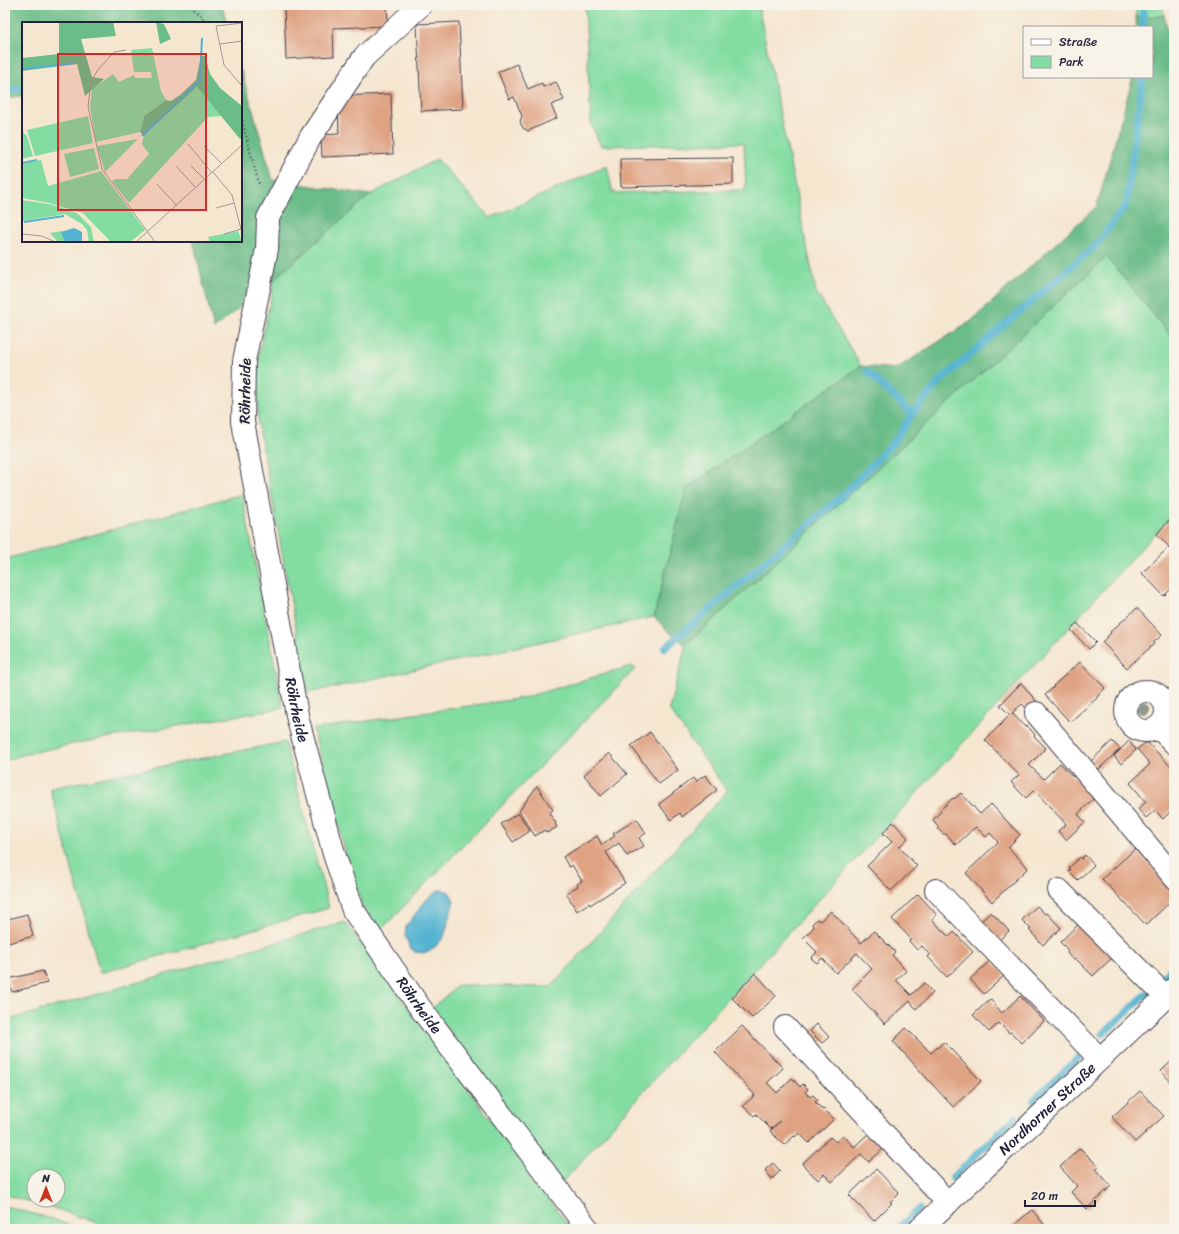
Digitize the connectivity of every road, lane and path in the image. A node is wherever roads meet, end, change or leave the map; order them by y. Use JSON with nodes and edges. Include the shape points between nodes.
{"nodes":[{"id":1,"x":186,"y":5,"type":"edge"},
{"id":2,"x":421,"y":5,"type":"edge"},
{"id":3,"x":191,"y":6,"type":"edge"},
{"id":4,"x":207,"y":22,"type":"edge"},
{"id":5,"x":242,"y":121,"type":"edge"},
{"id":6,"x":268,"y":218,"type":"junction"},
{"id":7,"x":1036,"y":713,"type":"dead end"},
{"id":8,"x":1158,"y":727,"type":"dead end"},
{"id":9,"x":1174,"y":743,"type":"edge"},
{"id":10,"x":1174,"y":877,"type":"edge"},
{"id":11,"x":936,"y":890,"type":"dead end"},
{"id":12,"x":1059,"y":890,"type":"dead end"},
{"id":13,"x":1170,"y":993,"type":"edge"},
{"id":14,"x":785,"y":1027,"type":"dead end"},
{"id":15,"x":1100,"y":1059,"type":"junction"},
{"id":16,"x":948,"y":1203,"type":"junction"},
{"id":17,"x":588,"y":1229,"type":"edge"},
{"id":18,"x":920,"y":1229,"type":"edge"}],
"edges":[{"from":1,"to":3,"type":"path"},
{"from":2,"to":6,"type":"street","via":[[364,57],[310,138]]},
{"from":3,"to":4,"type":"path"},
{"from":5,"to":6,"type":"path"},
{"from":6,"to":17,"type":"street","name":"Röhrheide","via":[[267,249],[244,361],[243,422],[298,720],[334,854],[354,910],[420,1008]]},
{"from":7,"to":10,"type":"street"},
{"from":8,"to":9,"type":"street"},
{"from":11,"to":15,"type":"street"},
{"from":12,"to":13,"type":"street"},
{"from":13,"to":15,"type":"street","name":"Nordhorner Straße"},
{"from":14,"to":16,"type":"street"},
{"from":15,"to":16,"type":"street","name":"Nordhorner Straße"},
{"from":16,"to":18,"type":"street","name":"Nordhorner Straße"}]}
